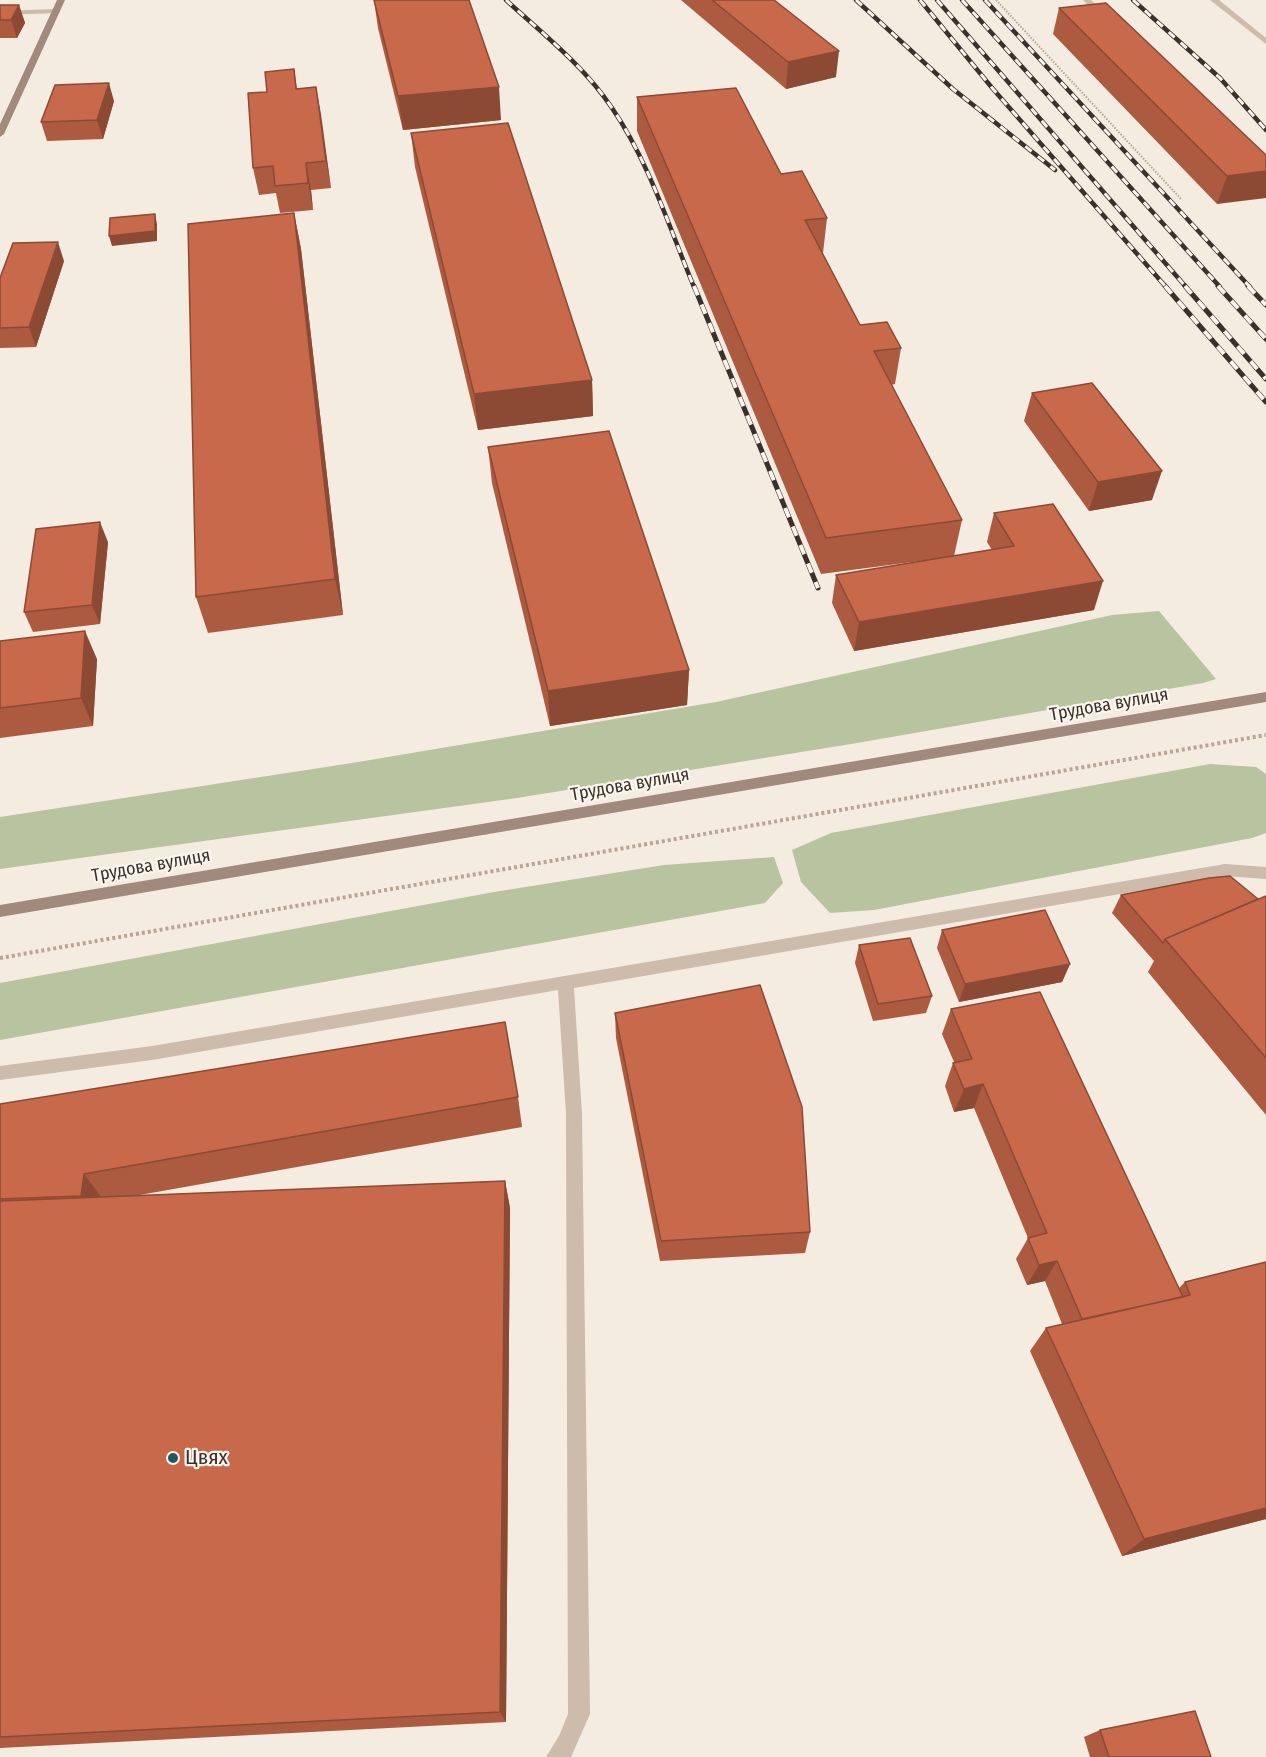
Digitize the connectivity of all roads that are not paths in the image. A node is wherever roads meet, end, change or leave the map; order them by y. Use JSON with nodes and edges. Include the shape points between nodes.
{"nodes":[{"id":1,"x":61,"y":0,"type":"edge"},
{"id":2,"x":1087,"y":0,"type":"edge"},
{"id":3,"x":1214,"y":0,"type":"edge"},
{"id":4,"x":56,"y":11,"type":"junction"},
{"id":5,"x":0,"y":13,"type":"edge"},
{"id":6,"x":1112,"y":25,"type":"edge"},
{"id":7,"x":1266,"y":42,"type":"edge"},
{"id":8,"x":0,"y":134,"type":"edge"},
{"id":9,"x":1266,"y":697,"type":"edge"},
{"id":10,"x":1266,"y":873,"type":"edge"},
{"id":11,"x":0,"y":911,"type":"edge"},
{"id":12,"x":566,"y":984,"type":"junction"},
{"id":13,"x":0,"y":1073,"type":"edge"},
{"id":14,"x":557,"y":1757,"type":"edge"}],
"edges":[{"from":1,"to":4,"type":"main road"},
{"from":2,"to":6,"type":"street"},
{"from":3,"to":7,"type":"street"},
{"from":4,"to":5,"type":"street"},
{"from":4,"to":8,"type":"main road"},
{"from":9,"to":11,"type":"main road","name":"Трудова вулиця"},
{"from":10,"to":12,"type":"street","via":[[1225,870]]},
{"from":12,"to":13,"type":"street","via":[[152,1053]]},
{"from":12,"to":14,"type":"street","via":[[574,1114],[579,1714]]}]}
